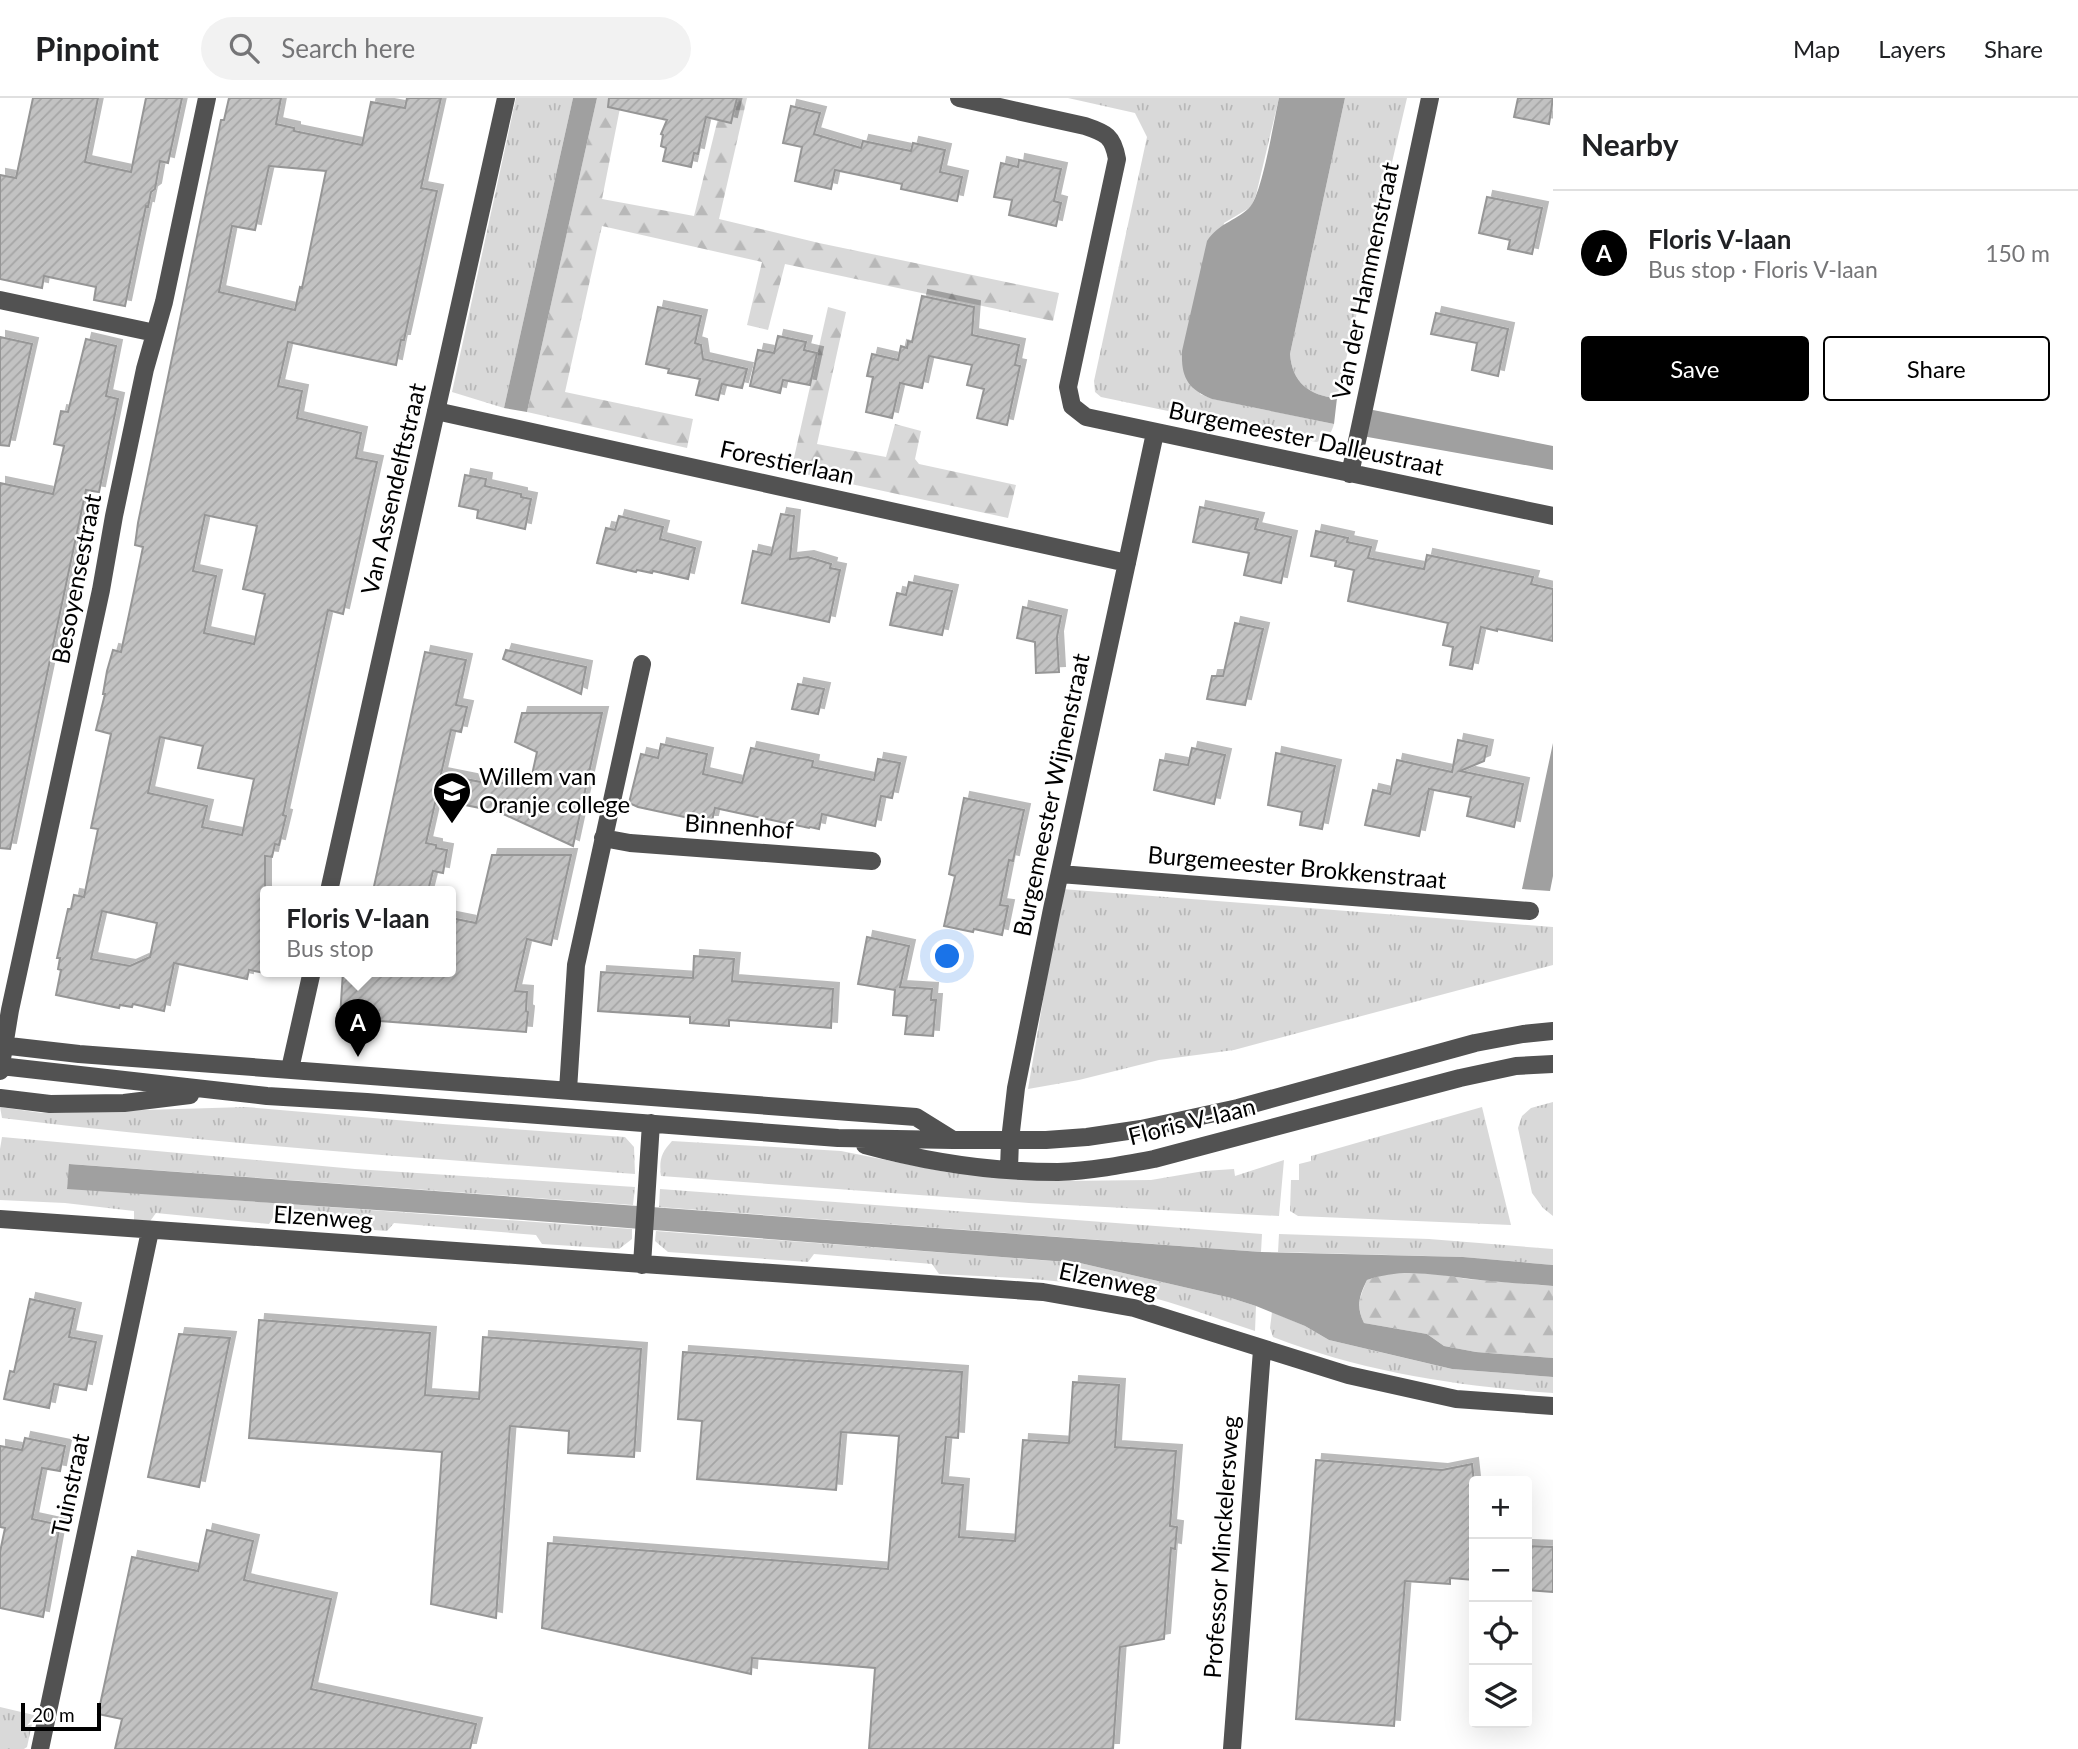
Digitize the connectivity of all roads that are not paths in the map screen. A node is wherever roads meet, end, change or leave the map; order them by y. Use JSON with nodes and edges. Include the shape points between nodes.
{"nodes":[{"id":1,"x":207,"y":98,"type":"edge"},
{"id":2,"x":506,"y":98,"type":"edge"},
{"id":3,"x":959,"y":98,"type":"edge"},
{"id":4,"x":1430,"y":98,"type":"edge"},
{"id":5,"x":0,"y":300,"type":"edge"},
{"id":6,"x":155,"y":333,"type":"junction"},
{"id":7,"x":436,"y":411,"type":"junction"},
{"id":8,"x":1155,"y":433,"type":"junction"},
{"id":9,"x":1349,"y":474,"type":"junction"},
{"id":10,"x":1553,"y":516,"type":"edge"},
{"id":11,"x":1127,"y":563,"type":"junction"},
{"id":12,"x":642,"y":664,"type":"dead end"},
{"id":13,"x":603,"y":838,"type":"junction"},
{"id":14,"x":872,"y":861,"type":"dead end"},
{"id":15,"x":1060,"y":874,"type":"junction"},
{"id":16,"x":330,"y":886,"type":"edge"},
{"id":17,"x":1530,"y":911,"type":"dead end"},
{"id":18,"x":311,"y":977,"type":"edge"},
{"id":19,"x":1553,"y":1031,"type":"edge"},
{"id":20,"x":2,"y":1046,"type":"edge"},
{"id":21,"x":1553,"y":1064,"type":"edge"},
{"id":22,"x":0,"y":1068,"type":"edge"},
{"id":23,"x":290,"y":1069,"type":"junction"},
{"id":24,"x":568,"y":1090,"type":"junction"},
{"id":25,"x":224,"y":1091,"type":"junction"},
{"id":26,"x":0,"y":1098,"type":"edge"},
{"id":27,"x":651,"y":1123,"type":"junction"},
{"id":28,"x":838,"y":1138,"type":"junction"},
{"id":29,"x":953,"y":1140,"type":"junction"},
{"id":30,"x":1010,"y":1140,"type":"junction"},
{"id":31,"x":1009,"y":1169,"type":"junction"},
{"id":32,"x":0,"y":1219,"type":"edge"},
{"id":33,"x":150,"y":1230,"type":"junction"},
{"id":34,"x":642,"y":1265,"type":"junction"},
{"id":35,"x":1262,"y":1350,"type":"junction"},
{"id":36,"x":1553,"y":1406,"type":"edge"},
{"id":37,"x":40,"y":1749,"type":"edge"},
{"id":38,"x":1232,"y":1749,"type":"edge"}],
"edges":[{"from":1,"to":6,"type":"street","name":"Besoyensestraat"},
{"from":2,"to":7,"type":"street","name":"Van Assendelftstraat"},
{"from":3,"to":8,"type":"street","name":"Burgemeester Dalleustraat","via":[[1085,126],[1104,132],[1114,143],[1117,159],[1068,387],[1072,406],[1086,417]]},
{"from":4,"to":9,"type":"street","name":"Van der Hammenstraat"},
{"from":5,"to":6,"type":"street"},
{"from":6,"to":20,"type":"street","name":"Besoyensestraat"},
{"from":7,"to":11,"type":"street","name":"Forestierlaan"},
{"from":7,"to":16,"type":"street","name":"Van Assendelftstraat"},
{"from":8,"to":9,"type":"street","name":"Burgemeester Dalleustraat"},
{"from":8,"to":11,"type":"street","name":"Burgemeester Wijnenstraat"},
{"from":9,"to":10,"type":"street","name":"Burgemeester Dalleustraat"},
{"from":11,"to":15,"type":"street","name":"Burgemeester Wijnenstraat"},
{"from":12,"to":13,"type":"street"},
{"from":13,"to":14,"type":"street","name":"Binnenhof"},
{"from":13,"to":24,"type":"street","via":[[576,965]]},
{"from":15,"to":17,"type":"street","name":"Burgemeester Brokkenstraat"},
{"from":15,"to":30,"type":"street","name":"Burgemeester Wijnenstraat","via":[[1016,1088]]},
{"from":18,"to":23,"type":"street"},
{"from":19,"to":30,"type":"street","name":"Floris V-laan","via":[[1475,1043],[1238,1108],[1141,1129]]},
{"from":20,"to":22,"type":"street","name":"Besoyensestraat"},
{"from":20,"to":23,"type":"street"},
{"from":21,"to":31,"type":"street","name":"Floris V-laan","via":[[1516,1066],[1460,1078],[1154,1159],[1059,1172]]},
{"from":22,"to":25,"type":"street","name":"Floris V-laan"},
{"from":23,"to":24,"type":"street"},
{"from":24,"to":29,"type":"street","via":[[916,1117]]},
{"from":25,"to":26,"type":"street","name":"Floris V-laan","via":[[112,1103],[50,1104]]},
{"from":25,"to":27,"type":"street","name":"Floris V-laan"},
{"from":27,"to":28,"type":"street","name":"Floris V-laan"},
{"from":27,"to":34,"type":"street"},
{"from":28,"to":29,"type":"street","name":"Floris V-laan"},
{"from":28,"to":31,"type":"street","name":"Floris V-laan","via":[[938,1163]]},
{"from":29,"to":30,"type":"street","name":"Floris V-laan"},
{"from":30,"to":31,"type":"street","name":"Burgemeester Wijnenstraat"},
{"from":32,"to":33,"type":"street","name":"Elzenweg"},
{"from":33,"to":34,"type":"street","name":"Elzenweg"},
{"from":33,"to":37,"type":"street","name":"Tuinstraat"},
{"from":34,"to":35,"type":"street","name":"Elzenweg","via":[[1043,1293],[1134,1308]]},
{"from":35,"to":36,"type":"street","name":"Elzenweg","via":[[1348,1376],[1456,1399]]},
{"from":35,"to":38,"type":"street","name":"Professor Minckelersweg"}]}
